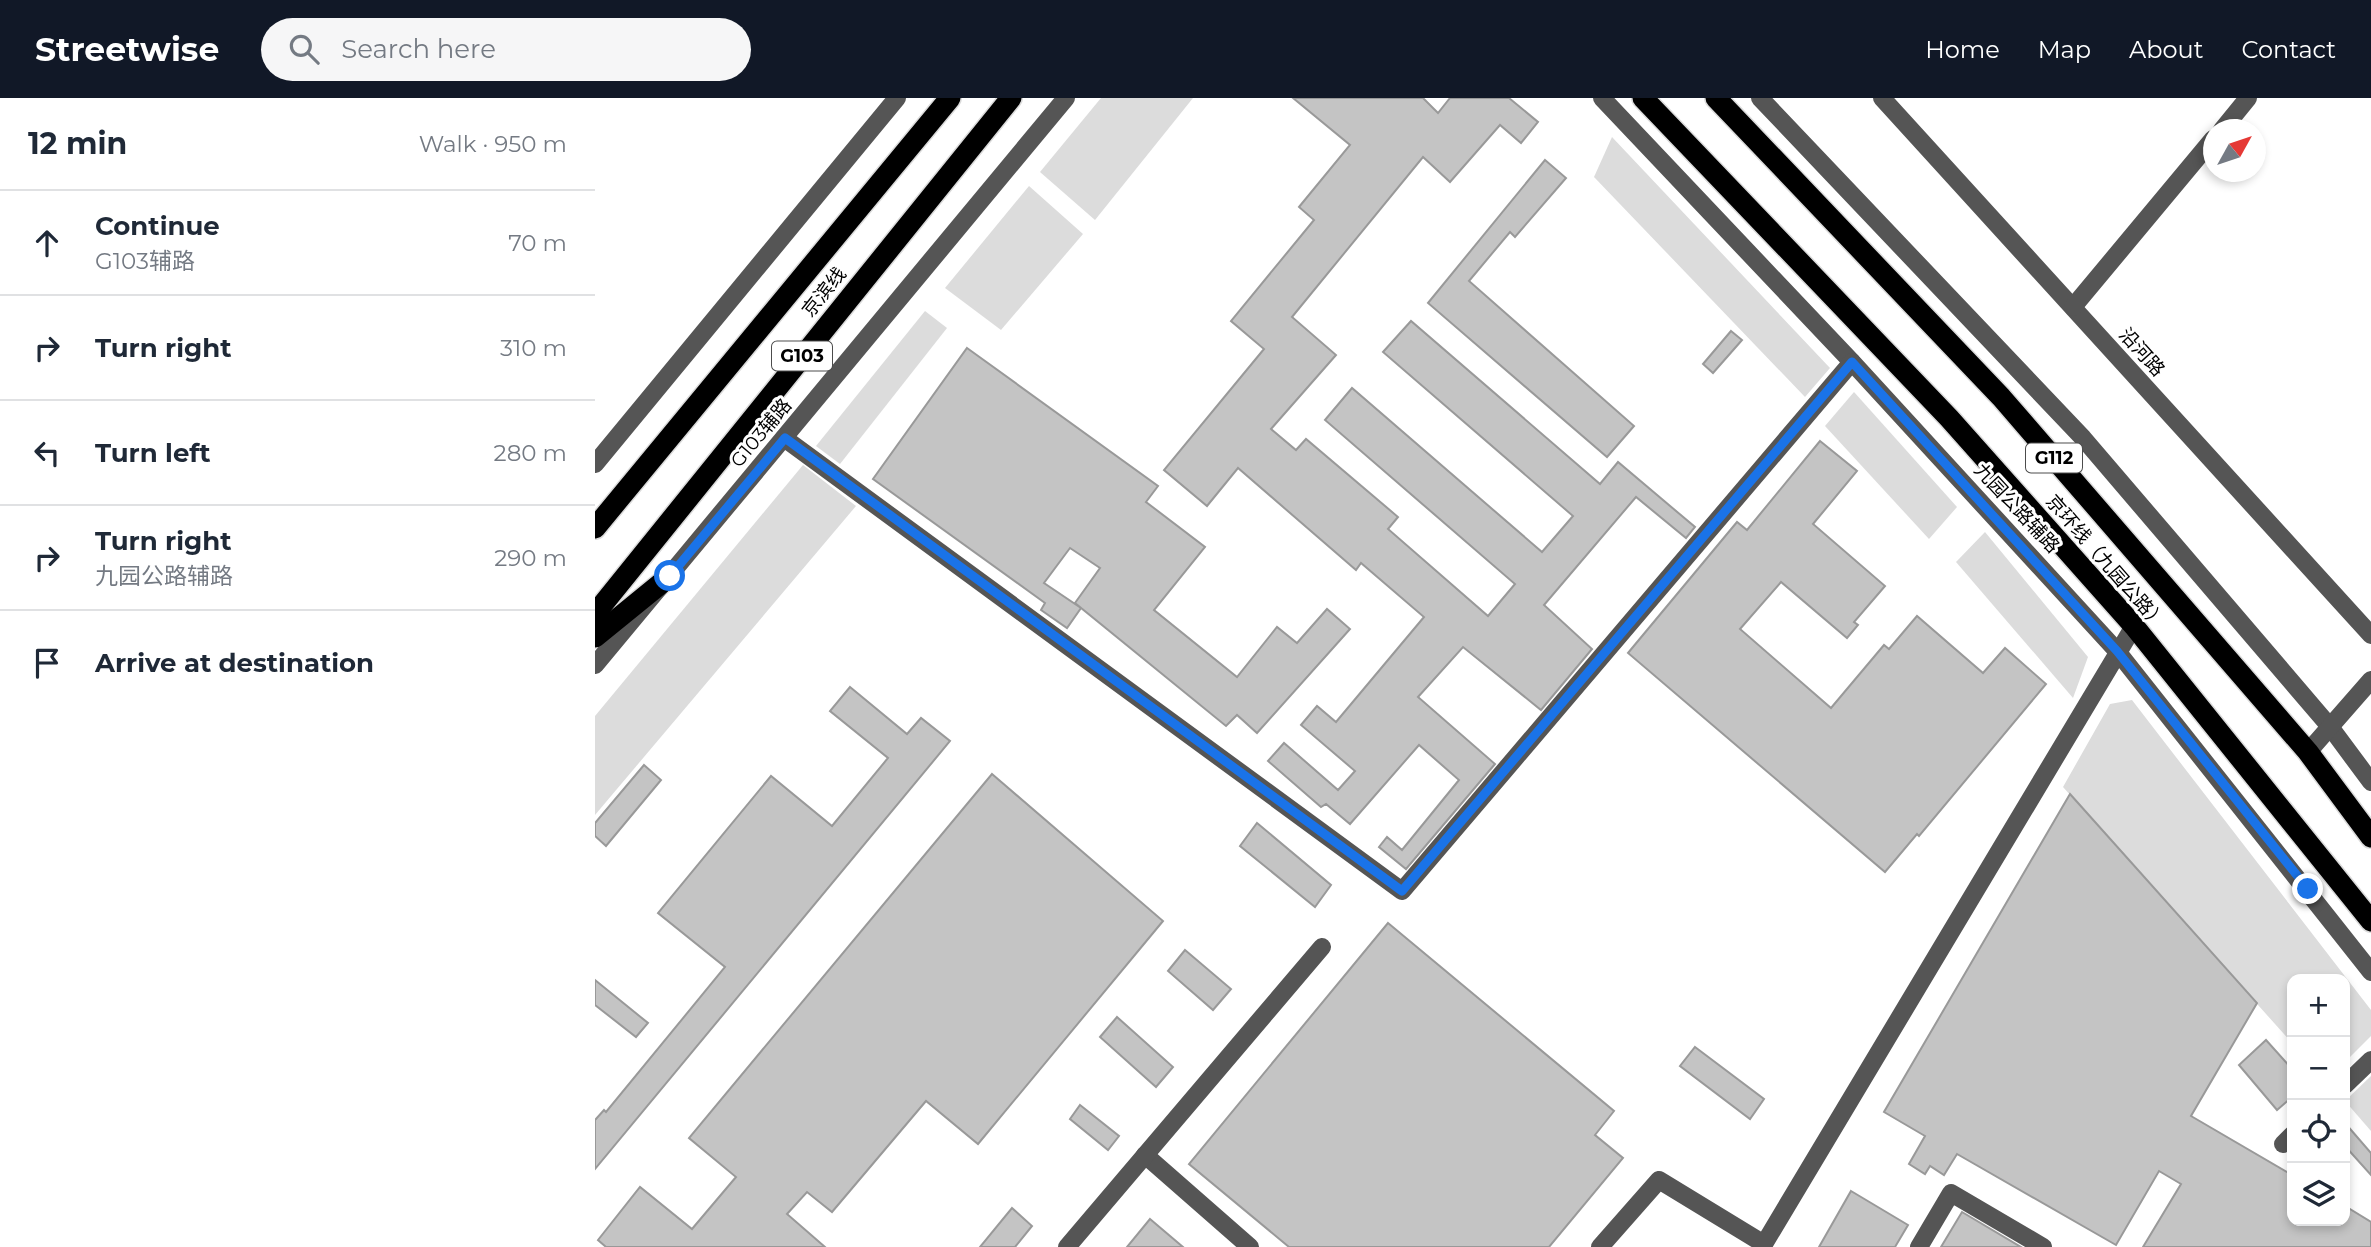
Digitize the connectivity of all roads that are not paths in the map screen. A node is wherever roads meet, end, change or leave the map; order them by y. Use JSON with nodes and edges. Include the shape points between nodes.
{"nodes":[{"id":1,"x":897,"y":98,"type":"edge"},
{"id":2,"x":950,"y":98,"type":"edge"},
{"id":3,"x":1011,"y":98,"type":"edge"},
{"id":4,"x":1066,"y":98,"type":"edge"},
{"id":5,"x":1602,"y":98,"type":"edge"},
{"id":6,"x":1643,"y":98,"type":"edge"},
{"id":7,"x":1716,"y":98,"type":"edge"},
{"id":8,"x":1760,"y":98,"type":"edge"},
{"id":9,"x":1882,"y":98,"type":"edge"},
{"id":10,"x":2248,"y":98,"type":"edge"},
{"id":11,"x":2231,"y":119,"type":"edge"},
{"id":12,"x":2203,"y":152,"type":"edge"},
{"id":13,"x":2073,"y":307,"type":"junction"},
{"id":14,"x":1852,"y":362,"type":"junction"},
{"id":15,"x":785,"y":438,"type":"junction"},
{"id":16,"x":595,"y":464,"type":"edge"},
{"id":17,"x":595,"y":528,"type":"edge"},
{"id":18,"x":670,"y":576,"type":"junction"},
{"id":19,"x":595,"y":614,"type":"edge"},
{"id":20,"x":2134,"y":626,"type":"junction"},
{"id":21,"x":2371,"y":635,"type":"edge"},
{"id":22,"x":595,"y":637,"type":"edge"},
{"id":23,"x":2117,"y":651,"type":"junction"},
{"id":24,"x":595,"y":665,"type":"edge"},
{"id":25,"x":2371,"y":680,"type":"edge"},
{"id":26,"x":2331,"y":728,"type":"junction"},
{"id":27,"x":2308,"y":752,"type":"junction"},
{"id":28,"x":2371,"y":782,"type":"edge"},
{"id":29,"x":2371,"y":837,"type":"edge"},
{"id":30,"x":2371,"y":921,"type":"edge"},
{"id":31,"x":1322,"y":947,"type":"dead end"},
{"id":32,"x":2371,"y":972,"type":"edge"},
{"id":33,"x":2371,"y":1060,"type":"edge"},
{"id":34,"x":2350,"y":1080,"type":"edge"},
{"id":35,"x":1145,"y":1155,"type":"junction"},
{"id":36,"x":1067,"y":1247,"type":"edge"},
{"id":37,"x":1250,"y":1247,"type":"edge"},
{"id":38,"x":1601,"y":1247,"type":"edge"},
{"id":39,"x":1919,"y":1247,"type":"edge"},
{"id":40,"x":2043,"y":1247,"type":"edge"}],
"edges":[{"from":1,"to":16,"type":"street"},
{"from":2,"to":17,"type":"highway","name":"京滨线","number":"G103"},
{"from":3,"to":19,"type":"highway","name":"京滨线","number":"G103"},
{"from":4,"to":15,"type":"street","name":"G103辅路"},
{"from":5,"to":14,"type":"street","name":"九园公路辅路"},
{"from":6,"to":20,"type":"highway","name":"京环线（九园公路）","number":"G112","via":[[1949,418]]},
{"from":7,"to":27,"type":"highway","name":"京环线（九园公路）","number":"G112","via":[[2001,397]]},
{"from":8,"to":26,"type":"street","via":[[2084,438]]},
{"from":9,"to":13,"type":"street","name":"沿河路"},
{"from":10,"to":11,"type":"street"},
{"from":12,"to":13,"type":"street"},
{"from":13,"to":21,"type":"street","name":"沿河路"},
{"from":14,"to":15,"type":"street","via":[[1402,891]]},
{"from":14,"to":23,"type":"street","name":"九园公路辅路"},
{"from":15,"to":18,"type":"street","name":"G103辅路"},
{"from":18,"to":22,"type":"highway"},
{"from":18,"to":24,"type":"street","name":"G103辅路"},
{"from":20,"to":23,"type":"street"},
{"from":20,"to":30,"type":"highway","name":"京环线（九园公路）","number":"G112"},
{"from":23,"to":32,"type":"street","name":"九园公路辅路"},
{"from":23,"to":38,"type":"street","via":[[1764,1244],[1659,1180]]},
{"from":25,"to":26,"type":"street"},
{"from":26,"to":27,"type":"street"},
{"from":26,"to":28,"type":"street"},
{"from":27,"to":29,"type":"highway","name":"京环线（九园公路）","number":"G112"},
{"from":31,"to":35,"type":"street"},
{"from":33,"to":34,"type":"street"},
{"from":35,"to":36,"type":"street"},
{"from":35,"to":37,"type":"street"},
{"from":39,"to":40,"type":"street","via":[[1951,1193]]}]}
